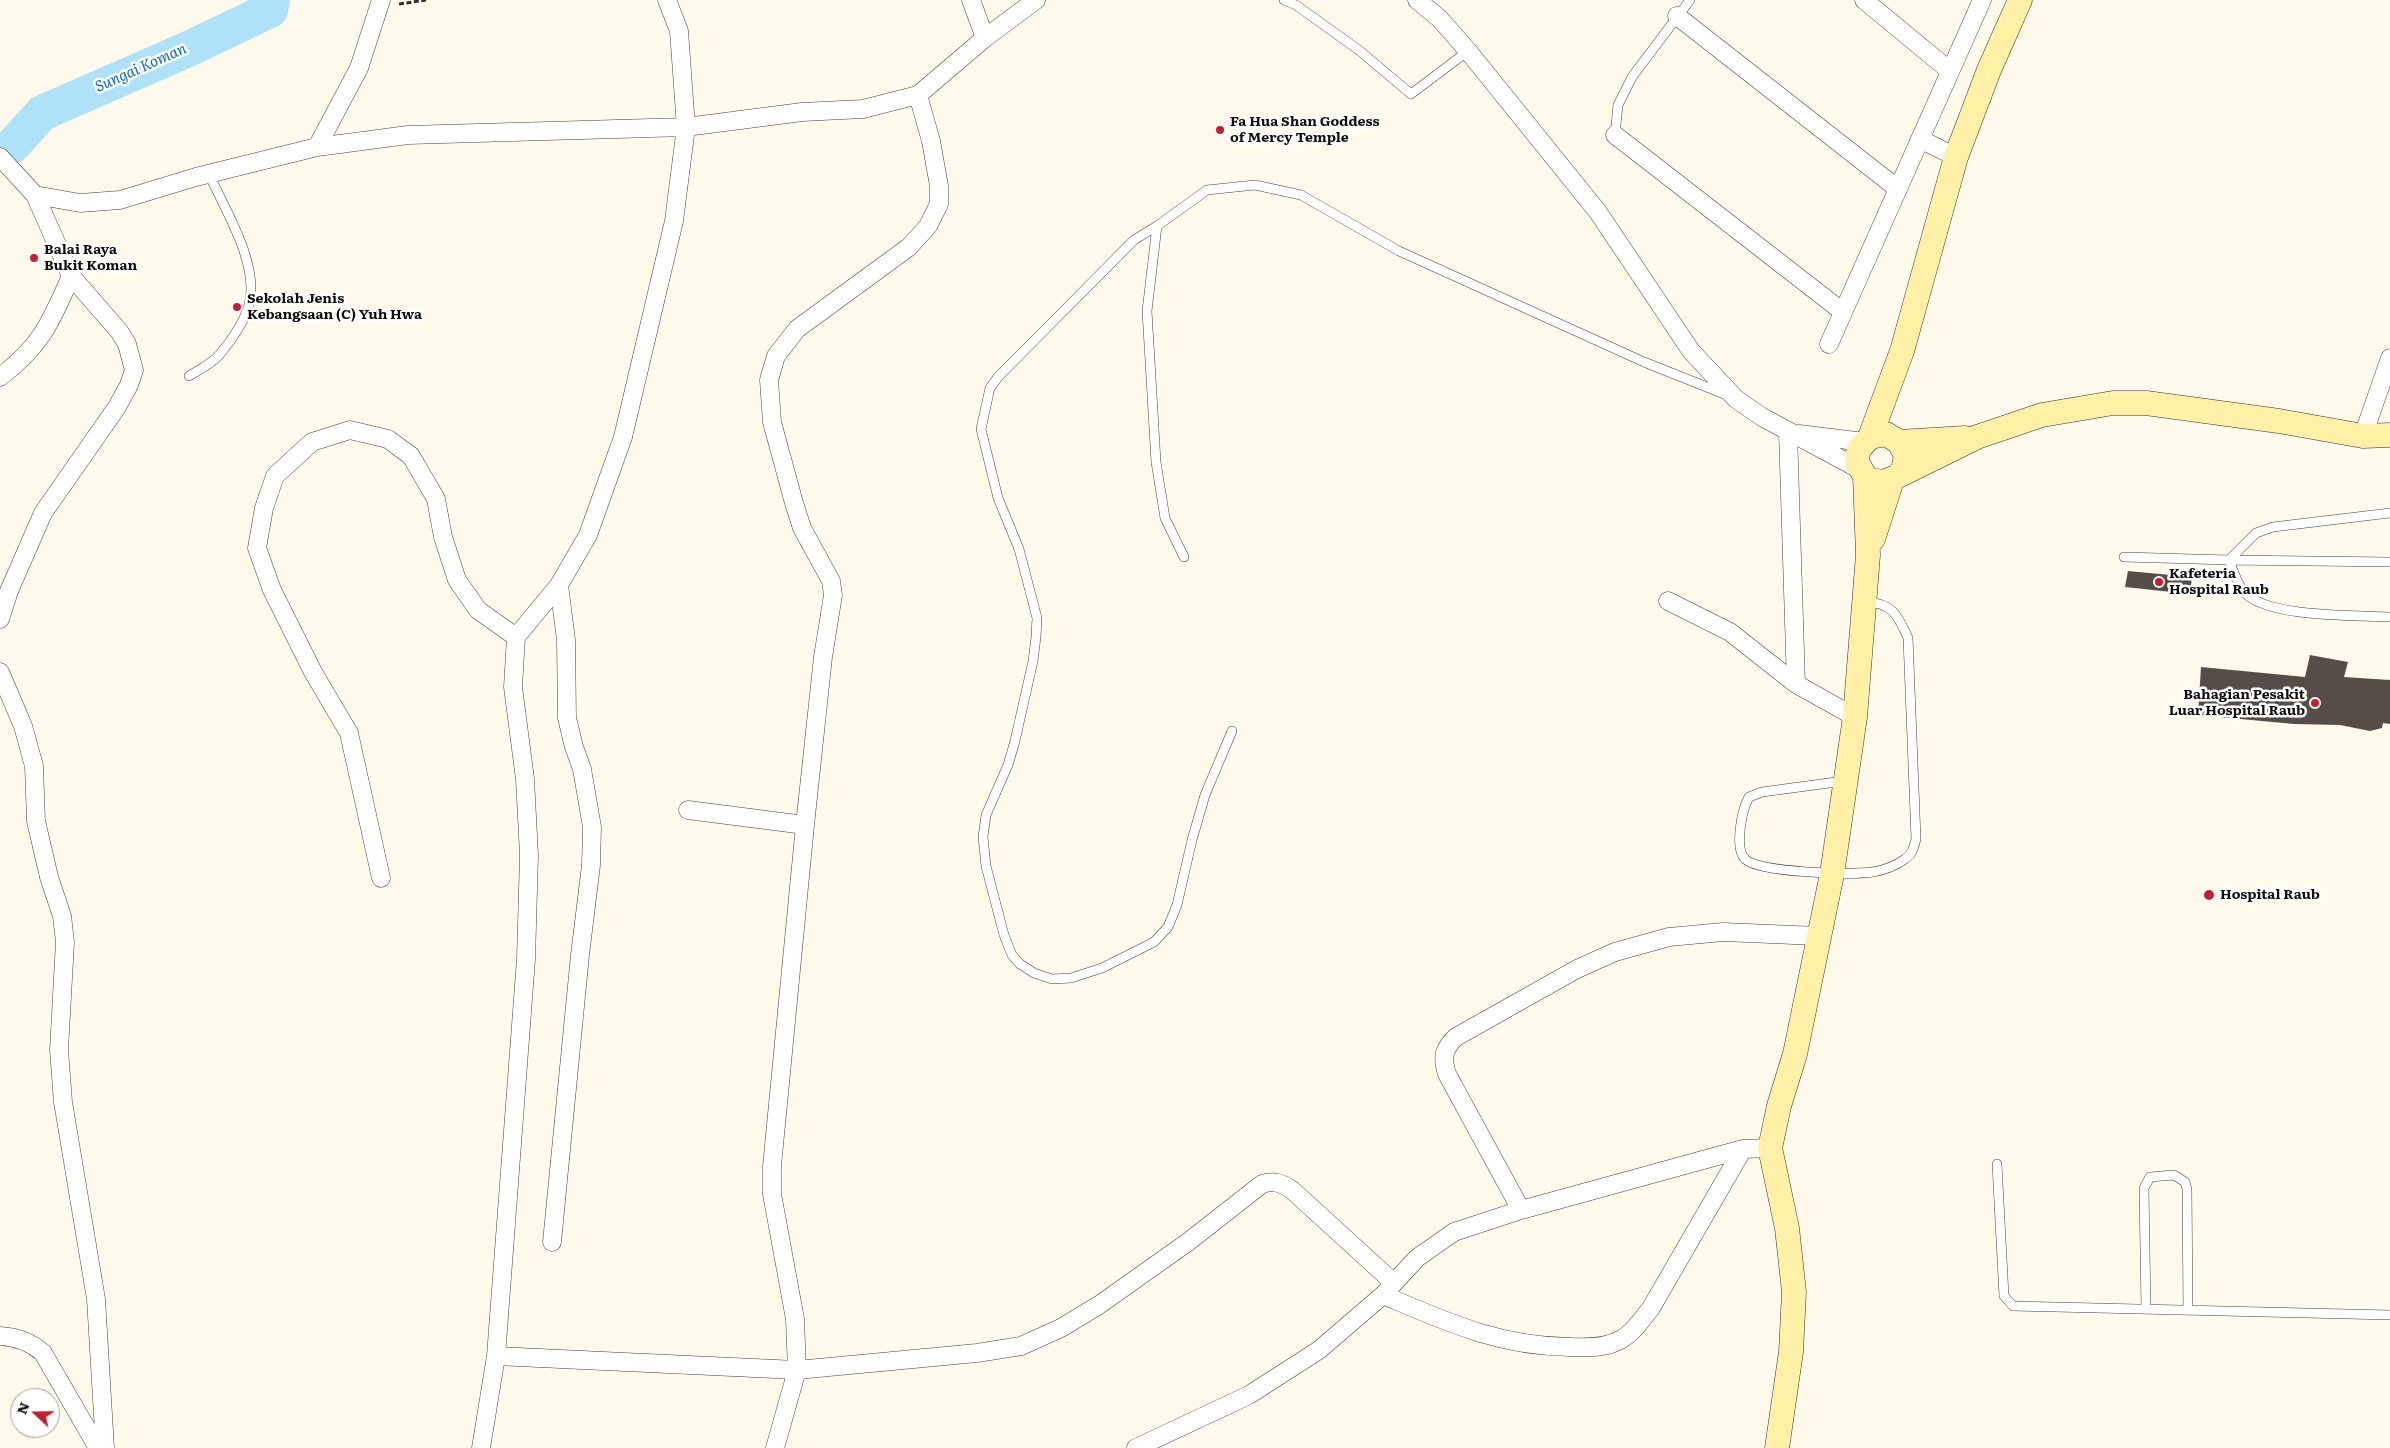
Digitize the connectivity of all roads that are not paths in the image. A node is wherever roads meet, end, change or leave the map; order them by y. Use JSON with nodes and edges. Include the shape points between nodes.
{"nodes":[{"id":1,"x":667,"y":0,"type":"edge"},
{"id":2,"x":971,"y":0,"type":"edge"},
{"id":3,"x":1036,"y":0,"type":"edge"},
{"id":4,"x":1284,"y":0,"type":"edge"},
{"id":5,"x":1417,"y":0,"type":"edge"},
{"id":6,"x":1690,"y":0,"type":"edge"},
{"id":7,"x":1864,"y":0,"type":"edge"},
{"id":8,"x":1982,"y":0,"type":"edge"},
{"id":9,"x":2020,"y":0,"type":"edge"},
{"id":10,"x":380,"y":4,"type":"edge"},
{"id":11,"x":1677,"y":16,"type":"junction"},
{"id":12,"x":985,"y":38,"type":"junction"},
{"id":13,"x":1468,"y":51,"type":"junction"},
{"id":14,"x":1950,"y":71,"type":"junction"},
{"id":15,"x":918,"y":95,"type":"junction"},
{"id":16,"x":686,"y":126,"type":"junction"},
{"id":17,"x":1615,"y":135,"type":"joint"},
{"id":18,"x":1920,"y":139,"type":"junction"},
{"id":19,"x":317,"y":147,"type":"junction"},
{"id":20,"x":0,"y":157,"type":"edge"},
{"id":21,"x":1956,"y":157,"type":"junction"},
{"id":22,"x":208,"y":174,"type":"junction"},
{"id":23,"x":1898,"y":189,"type":"junction"},
{"id":24,"x":35,"y":194,"type":"junction"},
{"id":25,"x":1157,"y":226,"type":"junction"},
{"id":26,"x":70,"y":276,"type":"junction"},
{"id":27,"x":1843,"y":312,"type":"junction"},
{"id":28,"x":1829,"y":344,"type":"dead end"},
{"id":29,"x":1902,"y":351,"type":"junction"},
{"id":30,"x":2390,"y":358,"type":"edge"},
{"id":31,"x":189,"y":376,"type":"dead end"},
{"id":32,"x":0,"y":377,"type":"edge"},
{"id":33,"x":1736,"y":399,"type":"junction"},
{"id":34,"x":1788,"y":432,"type":"junction"},
{"id":35,"x":2390,"y":435,"type":"edge"},
{"id":36,"x":2363,"y":436,"type":"junction"},
{"id":37,"x":1977,"y":437,"type":"junction"},
{"id":38,"x":1867,"y":439,"type":"junction"},
{"id":39,"x":1896,"y":440,"type":"junction"},
{"id":40,"x":1863,"y":473,"type":"junction"},
{"id":41,"x":1895,"y":478,"type":"junction"},
{"id":42,"x":2390,"y":513,"type":"edge"},
{"id":43,"x":1868,"y":555,"type":"junction"},
{"id":44,"x":2124,"y":556,"type":"dead end"},
{"id":45,"x":1184,"y":557,"type":"dead end"},
{"id":46,"x":2229,"y":560,"type":"junction"},
{"id":47,"x":2390,"y":562,"type":"edge"},
{"id":48,"x":559,"y":585,"type":"junction"},
{"id":49,"x":1668,"y":601,"type":"dead end"},
{"id":50,"x":1864,"y":602,"type":"junction"},
{"id":51,"x":2390,"y":617,"type":"edge"},
{"id":52,"x":0,"y":619,"type":"edge"},
{"id":53,"x":516,"y":638,"type":"junction"},
{"id":54,"x":0,"y":672,"type":"edge"},
{"id":55,"x":1796,"y":684,"type":"junction"},
{"id":56,"x":1855,"y":717,"type":"junction"},
{"id":57,"x":1232,"y":731,"type":"dead end"},
{"id":58,"x":1846,"y":781,"type":"junction"},
{"id":59,"x":688,"y":810,"type":"dead end"},
{"id":60,"x":805,"y":825,"type":"junction"},
{"id":61,"x":1832,"y":874,"type":"junction"},
{"id":62,"x":381,"y":878,"type":"dead end"},
{"id":63,"x":1818,"y":936,"type":"junction"},
{"id":64,"x":1770,"y":1148,"type":"junction"},
{"id":65,"x":1743,"y":1149,"type":"junction"},
{"id":66,"x":1998,"y":1164,"type":"dead end"},
{"id":67,"x":1521,"y":1210,"type":"junction"},
{"id":68,"x":552,"y":1242,"type":"dead end"},
{"id":69,"x":1389,"y":1289,"type":"junction"},
{"id":70,"x":2146,"y":1309,"type":"junction"},
{"id":71,"x":2188,"y":1310,"type":"junction"},
{"id":72,"x":2390,"y":1314,"type":"edge"},
{"id":73,"x":0,"y":1336,"type":"edge"},
{"id":74,"x":496,"y":1356,"type":"junction"},
{"id":75,"x":797,"y":1370,"type":"junction"},
{"id":76,"x":98,"y":1448,"type":"edge"},
{"id":77,"x":105,"y":1448,"type":"edge"},
{"id":78,"x":481,"y":1448,"type":"edge"},
{"id":79,"x":775,"y":1448,"type":"edge"},
{"id":80,"x":1136,"y":1448,"type":"edge"},
{"id":81,"x":1777,"y":1448,"type":"edge"}],
"edges":[{"from":1,"to":16,"type":"street","via":[[679,32]]},
{"from":2,"to":12,"type":"street"},
{"from":3,"to":12,"type":"street"},
{"from":4,"to":13,"type":"lane","via":[[1296,5],[1360,51],[1411,94]]},
{"from":5,"to":13,"type":"street","via":[[1440,19]]},
{"from":6,"to":11,"type":"lane"},
{"from":7,"to":14,"type":"street"},
{"from":8,"to":14,"type":"street"},
{"from":9,"to":21,"type":"street"},
{"from":10,"to":19,"type":"street","via":[[359,68]]},
{"from":11,"to":17,"type":"lane","via":[[1632,77],[1618,105]]},
{"from":11,"to":23,"type":"street"},
{"from":12,"to":15,"type":"street"},
{"from":13,"to":33,"type":"street","via":[[1598,212],[1691,351]]},
{"from":14,"to":18,"type":"street"},
{"from":15,"to":16,"type":"street","via":[[863,109],[802,112]]},
{"from":15,"to":60,"type":"street","via":[[939,186],[939,204],[928,226],[909,247],[797,329],[776,356],[769,380],[772,422],[794,503],[802,528],[831,581],[833,595]]},
{"from":16,"to":19,"type":"street","via":[[408,135]]},
{"from":16,"to":48,"type":"street","via":[[674,221],[623,437],[588,535]]},
{"from":17,"to":27,"type":"street"},
{"from":18,"to":21,"type":"street"},
{"from":18,"to":23,"type":"street"},
{"from":19,"to":22,"type":"street"},
{"from":20,"to":24,"type":"street"},
{"from":21,"to":29,"type":"street"},
{"from":22,"to":24,"type":"street","via":[[120,200],[80,202]]},
{"from":22,"to":31,"type":"lane","via":[[246,255],[250,302],[220,355]]},
{"from":23,"to":27,"type":"street"},
{"from":24,"to":26,"type":"street"},
{"from":25,"to":33,"type":"lane","via":[[1207,190],[1256,184],[1301,195],[1399,251],[1644,362]]},
{"from":25,"to":45,"type":"lane","via":[[1147,310],[1156,462],[1165,518]]},
{"from":25,"to":57,"type":"lane","via":[[1134,240],[998,377],[990,388],[981,429],[998,498],[1019,549],[1037,618],[1033,661],[1015,741],[986,814],[983,837],[986,866],[1004,935],[1012,955],[1020,964],[1052,979],[1072,978],[1102,968],[1154,942],[1168,927],[1177,905],[1205,794]]},
{"from":26,"to":32,"type":"street","via":[[41,338],[23,360]]},
{"from":26,"to":52,"type":"street","via":[[119,331],[127,344],[134,370],[117,407],[43,513]]},
{"from":27,"to":28,"type":"street"},
{"from":29,"to":38,"type":"street"},
{"from":29,"to":39,"type":"street"},
{"from":30,"to":36,"type":"street"},
{"from":33,"to":34,"type":"street"},
{"from":34,"to":38,"type":"street"},
{"from":34,"to":40,"type":"street"},
{"from":34,"to":55,"type":"street"},
{"from":35,"to":36,"type":"street"},
{"from":36,"to":37,"type":"street","via":[[2146,403],[2113,403],[2042,415]]},
{"from":37,"to":39,"type":"street"},
{"from":37,"to":41,"type":"street"},
{"from":38,"to":39,"type":"street","via":[[1878,434]]},
{"from":38,"to":40,"type":"street","via":[[1857,457]]},
{"from":39,"to":41,"type":"street","via":[[1906,456],[1903,470]]},
{"from":40,"to":41,"type":"street","via":[[1877,482]]},
{"from":40,"to":43,"type":"street"},
{"from":41,"to":43,"type":"street"},
{"from":42,"to":46,"type":"lane","via":[[2273,527],[2256,533]]},
{"from":43,"to":50,"type":"street"},
{"from":44,"to":46,"type":"lane"},
{"from":46,"to":47,"type":"lane"},
{"from":46,"to":51,"type":"lane","via":[[2243,591],[2268,606],[2290,612]]},
{"from":48,"to":53,"type":"street"},
{"from":48,"to":68,"type":"street","via":[[566,640],[568,718],[582,769],[592,827],[591,865]]},
{"from":49,"to":55,"type":"street","via":[[1730,632]]},
{"from":50,"to":56,"type":"street"},
{"from":50,"to":61,"type":"lane","via":[[1884,604],[1898,617],[1908,638],[1916,840],[1911,854],[1893,865],[1875,872]]},
{"from":53,"to":62,"type":"street","via":[[478,610],[457,580],[443,537],[436,499],[411,456],[388,438],[350,430],[312,442],[275,476],[264,508],[257,548],[272,590],[349,732]]},
{"from":53,"to":74,"type":"street","via":[[513,687],[524,778],[528,893],[526,959]]},
{"from":54,"to":77,"type":"street","via":[[23,726],[34,766],[36,821],[62,916],[65,942],[59,1050],[63,1102],[96,1299]]},
{"from":55,"to":56,"type":"street"},
{"from":56,"to":58,"type":"street"},
{"from":58,"to":61,"type":"street"},
{"from":58,"to":61,"type":"lane","via":[[1762,792],[1749,797],[1743,807],[1739,847],[1745,858],[1757,866]]},
{"from":59,"to":60,"type":"street"},
{"from":60,"to":75,"type":"street","via":[[772,1166],[772,1194],[795,1320]]},
{"from":61,"to":63,"type":"street"},
{"from":63,"to":64,"type":"street","via":[[1795,1054]]},
{"from":63,"to":67,"type":"street","via":[[1723,932],[1669,936],[1615,952],[1537,990],[1448,1044],[1443,1057],[1447,1074]]},
{"from":64,"to":65,"type":"street"},
{"from":64,"to":81,"type":"street","via":[[1787,1228],[1794,1292],[1791,1352]]},
{"from":65,"to":67,"type":"street"},
{"from":65,"to":69,"type":"street","via":[[1651,1308],[1635,1329],[1605,1346],[1545,1347],[1508,1342],[1476,1333]]},
{"from":66,"to":70,"type":"lane","via":[[2004,1296],[2007,1302],[2027,1308]]},
{"from":67,"to":69,"type":"street","via":[[1454,1232],[1417,1258]]},
{"from":69,"to":75,"type":"street","via":[[1292,1190],[1285,1184],[1269,1181],[1099,1305],[1061,1328],[1021,1346],[977,1354]]},
{"from":69,"to":80,"type":"street","via":[[1318,1350],[1249,1395]]},
{"from":70,"to":71,"type":"lane"},
{"from":70,"to":71,"type":"lane","via":[[2144,1188],[2150,1177],[2174,1175],[2185,1182],[2187,1189]]},
{"from":71,"to":72,"type":"lane"},
{"from":73,"to":76,"type":"street","via":[[20,1339],[35,1345],[43,1353]]},
{"from":74,"to":75,"type":"street"},
{"from":74,"to":78,"type":"street"},
{"from":75,"to":79,"type":"street"}]}
